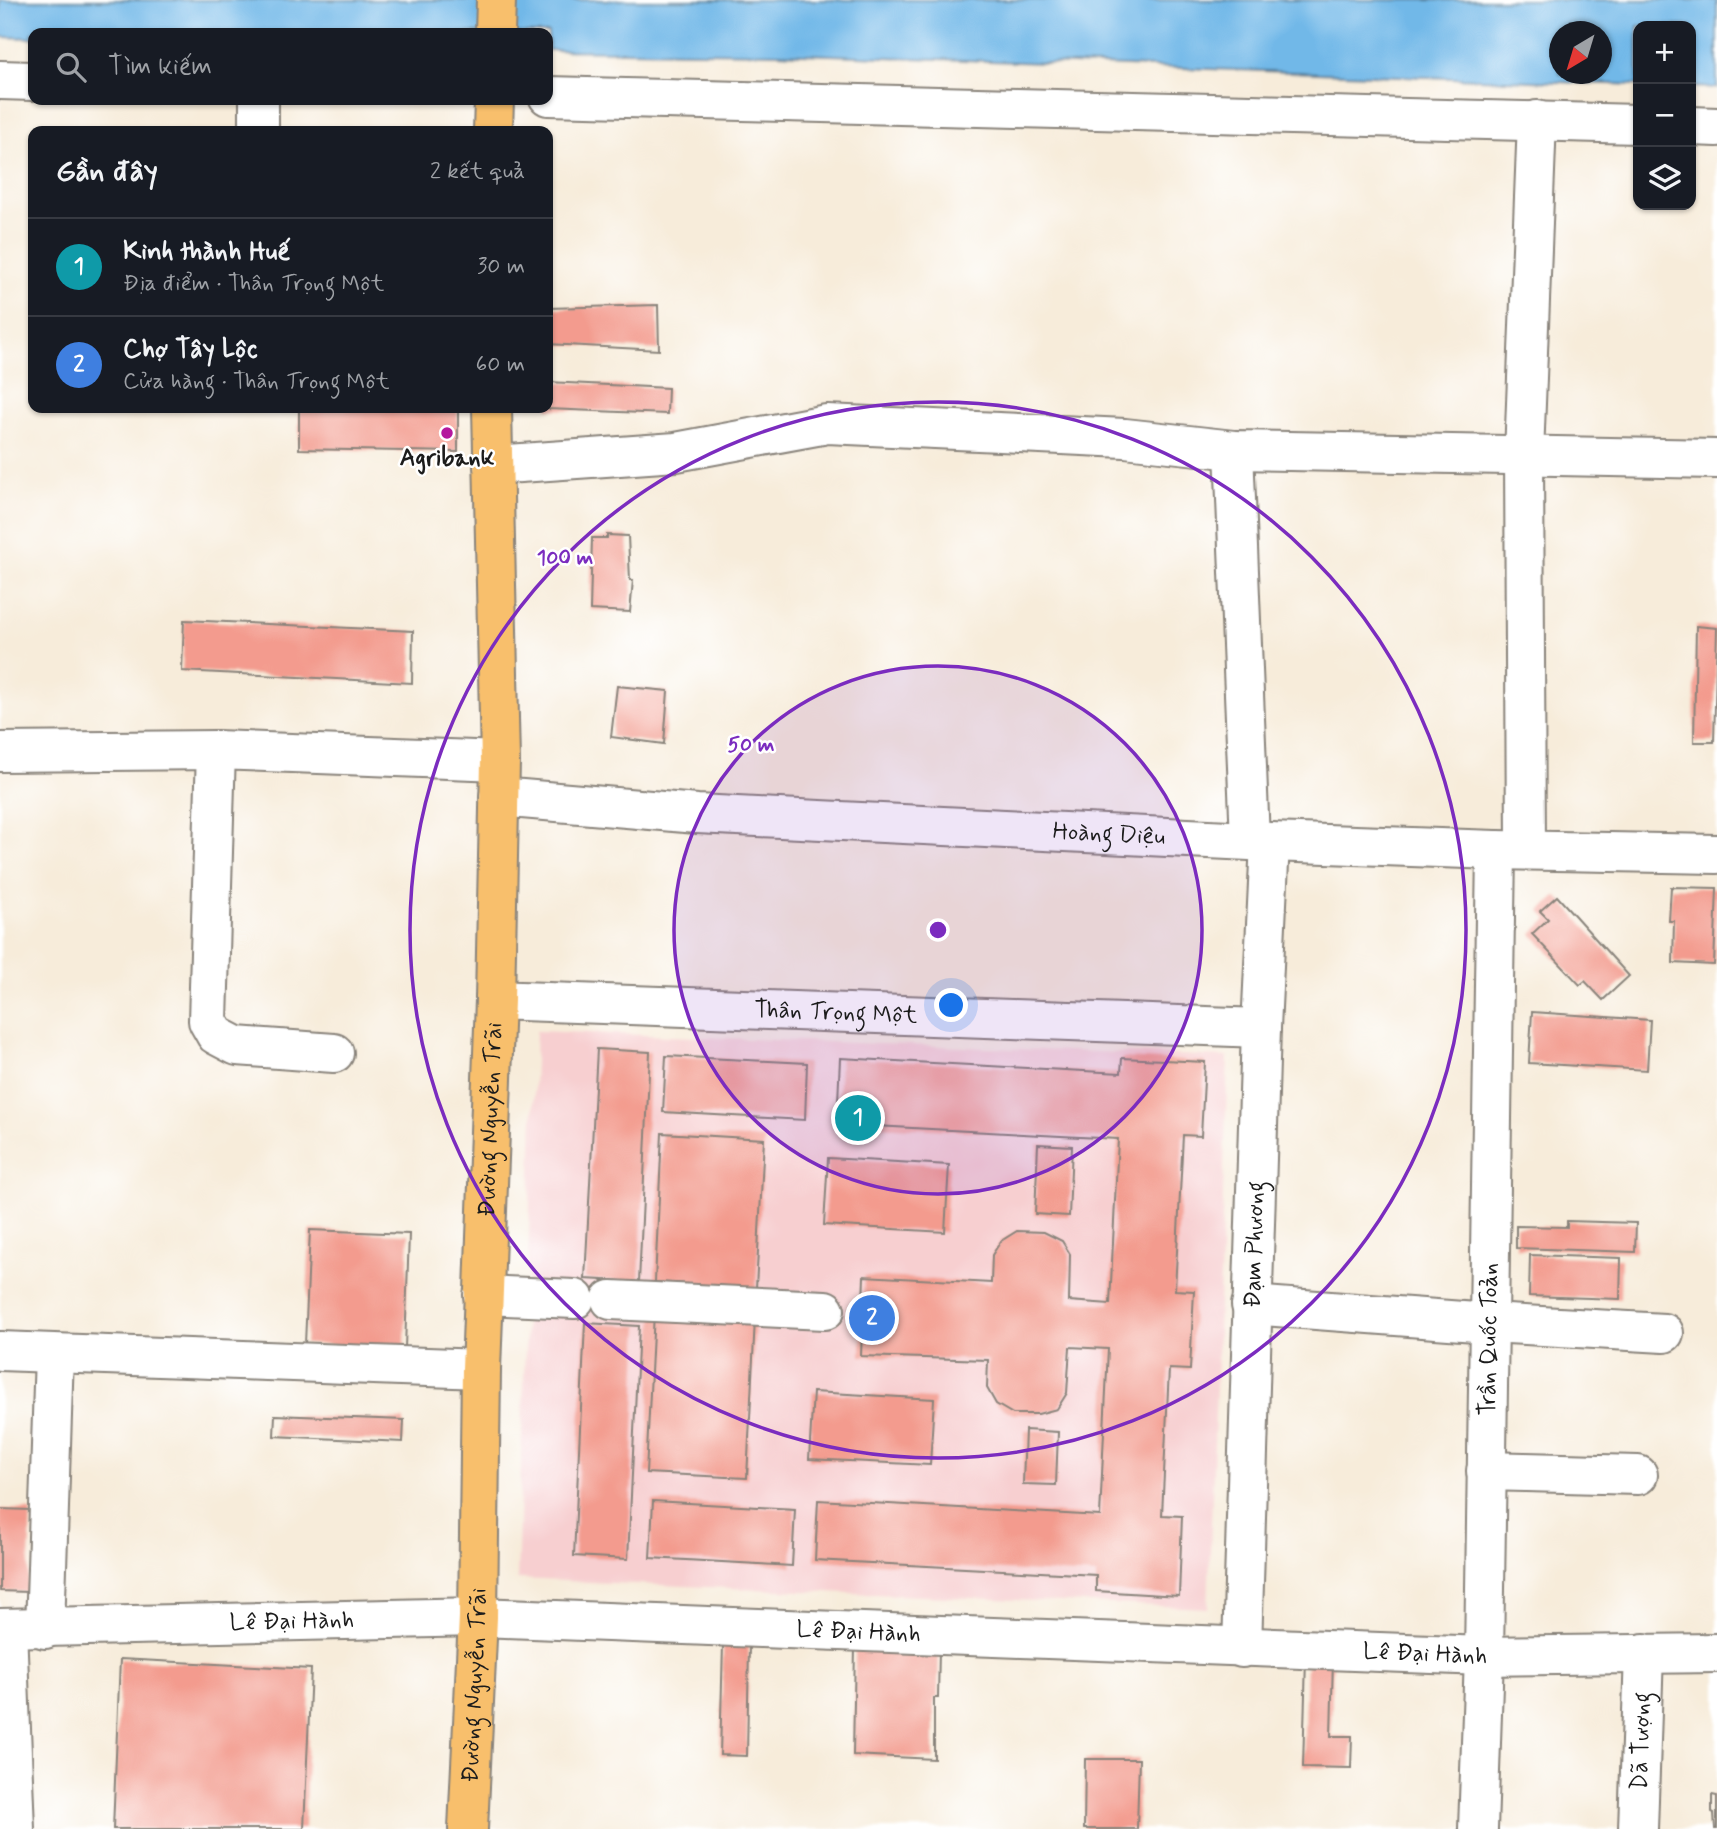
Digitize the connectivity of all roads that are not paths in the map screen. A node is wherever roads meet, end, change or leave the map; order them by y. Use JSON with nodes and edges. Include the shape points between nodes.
{"nodes":[{"id":1,"x":496,"y":0,"type":"edge"},
{"id":2,"x":495,"y":28,"type":"edge"},
{"id":3,"x":0,"y":80,"type":"edge"},
{"id":4,"x":28,"y":81,"type":"edge"},
{"id":5,"x":553,"y":96,"type":"edge"},
{"id":6,"x":259,"y":105,"type":"edge"},
{"id":7,"x":494,"y":105,"type":"edge"},
{"id":8,"x":1537,"y":120,"type":"junction"},
{"id":9,"x":1633,"y":124,"type":"edge"},
{"id":10,"x":259,"y":126,"type":"edge"},
{"id":11,"x":493,"y":126,"type":"edge"},
{"id":12,"x":1696,"y":126,"type":"edge"},
{"id":13,"x":1717,"y":127,"type":"edge"},
{"id":14,"x":492,"y":413,"type":"edge"},
{"id":15,"x":1234,"y":450,"type":"junction"},
{"id":16,"x":1524,"y":454,"type":"junction"},
{"id":17,"x":1717,"y":459,"type":"edge"},
{"id":18,"x":493,"y":465,"type":"junction"},
{"id":19,"x":216,"y":750,"type":"junction"},
{"id":20,"x":0,"y":752,"type":"edge"},
{"id":21,"x":500,"y":779,"type":"junction"},
{"id":22,"x":1260,"y":841,"type":"junction"},
{"id":23,"x":1511,"y":849,"type":"junction"},
{"id":24,"x":1717,"y":853,"type":"edge"},
{"id":25,"x":495,"y":1000,"type":"junction"},
{"id":26,"x":1261,"y":1028,"type":"junction"},
{"id":27,"x":334,"y":1053,"type":"dead end"},
{"id":28,"x":484,"y":1296,"type":"junction"},
{"id":29,"x":1251,"y":1305,"type":"junction"},
{"id":30,"x":825,"y":1310,"type":"dead end"},
{"id":31,"x":1489,"y":1323,"type":"junction"},
{"id":32,"x":1664,"y":1333,"type":"dead end"},
{"id":33,"x":0,"y":1351,"type":"edge"},
{"id":34,"x":54,"y":1354,"type":"junction"},
{"id":35,"x":481,"y":1369,"type":"junction"},
{"id":36,"x":1486,"y":1471,"type":"junction"},
{"id":37,"x":1638,"y":1475,"type":"dead end"},
{"id":38,"x":478,"y":1617,"type":"junction"},
{"id":39,"x":4,"y":1628,"type":"edge"},
{"id":40,"x":45,"y":1629,"type":"junction"},
{"id":41,"x":1242,"y":1648,"type":"junction"},
{"id":42,"x":1644,"y":1653,"type":"junction"},
{"id":43,"x":1717,"y":1654,"type":"edge"},
{"id":44,"x":1484,"y":1656,"type":"junction"},
{"id":45,"x":15,"y":1829,"type":"edge"},
{"id":46,"x":468,"y":1829,"type":"edge"},
{"id":47,"x":1478,"y":1829,"type":"edge"},
{"id":48,"x":1638,"y":1829,"type":"edge"}],
"edges":[{"from":1,"to":2,"type":"main road"},
{"from":3,"to":4,"type":"street"},
{"from":5,"to":8,"type":"street"},
{"from":6,"to":10,"type":"street"},
{"from":7,"to":11,"type":"main road"},
{"from":8,"to":9,"type":"street"},
{"from":8,"to":16,"type":"street","name":"Trần Quốc Toản"},
{"from":12,"to":13,"type":"street"},
{"from":14,"to":18,"type":"main road","name":"Đường Nguyễn Trãi"},
{"from":15,"to":16,"type":"street"},
{"from":15,"to":18,"type":"street","via":[[1125,438],[827,424],[676,452]]},
{"from":15,"to":22,"type":"street","name":"Đạm Phương"},
{"from":16,"to":17,"type":"street"},
{"from":16,"to":23,"type":"street","name":"Trần Quốc Toản"},
{"from":18,"to":21,"type":"main road","name":"Đường Nguyễn Trãi"},
{"from":19,"to":20,"type":"street","name":"Hoàng Diệu"},
{"from":19,"to":21,"type":"street","name":"Hoàng Diệu"},
{"from":19,"to":27,"type":"street","via":[[208,1021],[216,1035],[237,1046]]},
{"from":21,"to":22,"type":"street","name":"Hoàng Diệu","via":[[697,814]]},
{"from":21,"to":25,"type":"main road","name":"Đường Nguyễn Trãi"},
{"from":22,"to":23,"type":"street","name":"Hoàng Diệu"},
{"from":22,"to":26,"type":"street","name":"Đạm Phương"},
{"from":23,"to":24,"type":"street","name":"Hoàng Diệu"},
{"from":23,"to":31,"type":"street","name":"Trần Quốc Toản"},
{"from":25,"to":26,"type":"street","name":"Thân Trọng Một"},
{"from":25,"to":28,"type":"main road","name":"Đường Nguyễn Trãi"},
{"from":26,"to":29,"type":"street","name":"Đạm Phương"},
{"from":28,"to":30,"type":"street"},
{"from":28,"to":35,"type":"main road","name":"Đường Nguyễn Trãi"},
{"from":29,"to":31,"type":"street"},
{"from":29,"to":41,"type":"street","name":"Đạm Phương"},
{"from":31,"to":32,"type":"street"},
{"from":31,"to":36,"type":"street","name":"Trần Quốc Toản"},
{"from":33,"to":34,"type":"street"},
{"from":34,"to":35,"type":"street"},
{"from":34,"to":40,"type":"street"},
{"from":35,"to":38,"type":"main road","name":"Đường Nguyễn Trãi"},
{"from":36,"to":37,"type":"street"},
{"from":36,"to":44,"type":"street","name":"Trần Quốc Toản"},
{"from":38,"to":40,"type":"street","name":"Lê Đại Hành"},
{"from":38,"to":41,"type":"street","name":"Lê Đại Hành"},
{"from":38,"to":46,"type":"main road","name":"Đường Nguyễn Trãi"},
{"from":39,"to":40,"type":"street","name":"Lê Đại Hành"},
{"from":39,"to":45,"type":"street"},
{"from":41,"to":44,"type":"street","name":"Lê Đại Hành"},
{"from":42,"to":43,"type":"street","name":"Lê Đại Hành"},
{"from":42,"to":44,"type":"street","name":"Lê Đại Hành"},
{"from":42,"to":48,"type":"street","name":"Dã Tượng"},
{"from":44,"to":47,"type":"street","name":"Trần Quốc Toản"}]}
